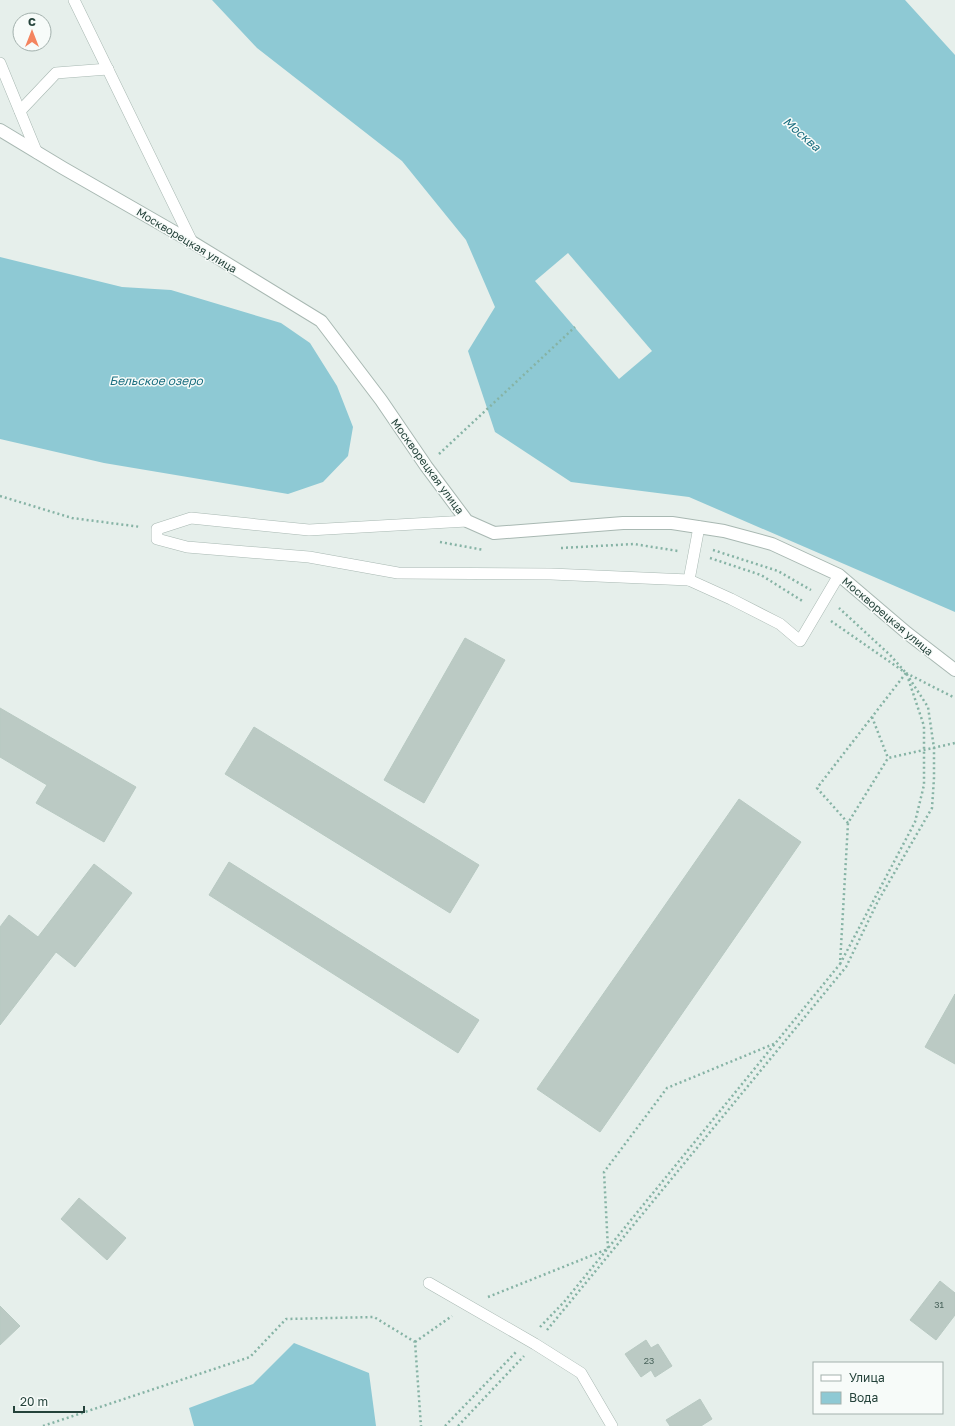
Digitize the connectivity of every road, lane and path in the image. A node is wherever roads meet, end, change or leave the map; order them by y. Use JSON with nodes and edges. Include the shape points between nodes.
{"nodes":[{"id":1,"x":74,"y":0,"type":"edge"},
{"id":2,"x":0,"y":62,"type":"edge"},
{"id":3,"x":108,"y":69,"type":"junction"},
{"id":4,"x":20,"y":111,"type":"junction"},
{"id":5,"x":0,"y":130,"type":"edge"},
{"id":6,"x":37,"y":152,"type":"junction"},
{"id":7,"x":192,"y":242,"type":"junction"},
{"id":8,"x":575,"y":327,"type":"dead end"},
{"id":9,"x":426,"y":466,"type":"junction"},
{"id":10,"x":0,"y":496,"type":"edge"},
{"id":11,"x":467,"y":521,"type":"junction"},
{"id":12,"x":699,"y":527,"type":"junction"},
{"id":13,"x":157,"y":529,"type":"junction"},
{"id":14,"x":436,"y":541,"type":"dead end"},
{"id":15,"x":558,"y":548,"type":"dead end"},
{"id":16,"x":489,"y":551,"type":"dead end"},
{"id":17,"x":694,"y":553,"type":"junction"},
{"id":18,"x":839,"y":575,"type":"junction"},
{"id":19,"x":689,"y":580,"type":"junction"},
{"id":20,"x":818,"y":612,"type":"junction"},
{"id":21,"x":955,"y":670,"type":"edge"},
{"id":22,"x":906,"y":673,"type":"junction"},
{"id":23,"x":955,"y":698,"type":"edge"},
{"id":24,"x":872,"y":717,"type":"junction"},
{"id":25,"x":955,"y":743,"type":"edge"},
{"id":26,"x":934,"y":748,"type":"junction"},
{"id":27,"x":924,"y":750,"type":"junction"},
{"id":28,"x":888,"y":758,"type":"junction"},
{"id":29,"x":848,"y":823,"type":"junction"},
{"id":30,"x":840,"y":964,"type":"junction"},
{"id":31,"x":777,"y":1042,"type":"junction"},
{"id":32,"x":608,"y":1249,"type":"junction"},
{"id":33,"x":428,"y":1283,"type":"dead end"},
{"id":34,"x":467,"y":1305,"type":"junction"},
{"id":35,"x":414,"y":1342,"type":"junction"},
{"id":36,"x":532,"y":1342,"type":"junction"},
{"id":37,"x":43,"y":1426,"type":"edge"},
{"id":38,"x":421,"y":1426,"type":"edge"},
{"id":39,"x":445,"y":1426,"type":"edge"},
{"id":40,"x":458,"y":1426,"type":"edge"},
{"id":41,"x":612,"y":1426,"type":"edge"}],
"edges":[{"from":1,"to":3,"type":"lane"},
{"from":2,"to":4,"type":"lane"},
{"from":3,"to":4,"type":"lane","via":[[56,73]]},
{"from":3,"to":7,"type":"lane"},
{"from":4,"to":6,"type":"lane"},
{"from":5,"to":6,"type":"street","name":"Москворецкая улица"},
{"from":6,"to":7,"type":"street","name":"Москворецкая улица"},
{"from":7,"to":9,"type":"street","name":"Москворецкая улица","via":[[321,321],[381,400]]},
{"from":8,"to":9,"type":"path"},
{"from":9,"to":11,"type":"street","name":"Москворецкая улица"},
{"from":10,"to":13,"type":"path","via":[[72,518]]},
{"from":11,"to":12,"type":"street","name":"Москворецкая улица","via":[[494,533],[623,523],[672,523]]},
{"from":11,"to":13,"type":"lane","via":[[309,530],[191,518]]},
{"from":12,"to":17,"type":"lane"},
{"from":12,"to":18,"type":"street","name":"Москворецкая улица","via":[[772,544]]},
{"from":13,"to":19,"type":"lane","via":[[157,539],[187,547],[308,557],[398,573],[551,574]]},
{"from":14,"to":16,"type":"path"},
{"from":15,"to":17,"type":"path","via":[[634,544]]},
{"from":17,"to":19,"type":"lane"},
{"from":17,"to":20,"type":"path","via":[[760,575]]},
{"from":18,"to":20,"type":"lane"},
{"from":18,"to":21,"type":"street","name":"Москворецкая улица"},
{"from":19,"to":20,"type":"lane","via":[[780,624],[800,641]]},
{"from":20,"to":22,"type":"path"},
{"from":22,"to":23,"type":"path"},
{"from":22,"to":24,"type":"path"},
{"from":22,"to":26,"type":"path","via":[[928,707]]},
{"from":22,"to":27,"type":"path","via":[[924,726]]},
{"from":24,"to":28,"type":"path"},
{"from":24,"to":29,"type":"path","via":[[817,788]]},
{"from":25,"to":26,"type":"path"},
{"from":26,"to":27,"type":"path"},
{"from":26,"to":36,"type":"path","via":[[932,808],[878,901],[846,967]]},
{"from":27,"to":28,"type":"path"},
{"from":27,"to":30,"type":"path","via":[[924,785],[915,822]]},
{"from":28,"to":29,"type":"path"},
{"from":29,"to":30,"type":"path"},
{"from":30,"to":31,"type":"path"},
{"from":31,"to":32,"type":"path"},
{"from":31,"to":32,"type":"path","via":[[667,1088],[604,1172]]},
{"from":32,"to":34,"type":"path"},
{"from":32,"to":36,"type":"path"},
{"from":33,"to":34,"type":"lane"},
{"from":34,"to":35,"type":"path"},
{"from":34,"to":36,"type":"lane"},
{"from":35,"to":37,"type":"path","via":[[374,1317],[286,1319],[250,1357]]},
{"from":35,"to":38,"type":"path"},
{"from":36,"to":39,"type":"path"},
{"from":36,"to":40,"type":"path"},
{"from":36,"to":41,"type":"lane","via":[[581,1373]]}]}
